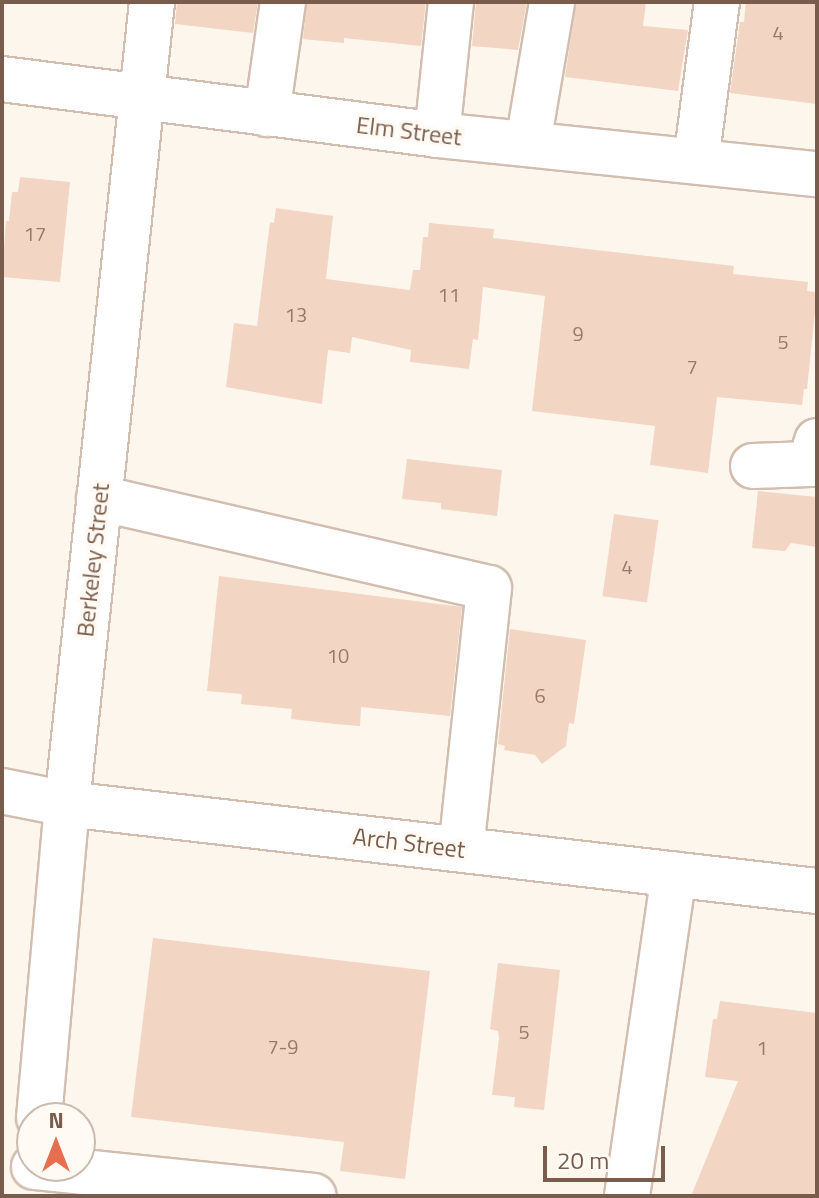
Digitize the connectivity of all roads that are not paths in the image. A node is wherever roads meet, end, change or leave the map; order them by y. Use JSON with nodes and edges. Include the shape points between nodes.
{"nodes":[{"id":1,"x":152,"y":2,"type":"edge"},
{"id":2,"x":283,"y":2,"type":"edge"},
{"id":3,"x":451,"y":2,"type":"edge"},
{"id":4,"x":552,"y":2,"type":"edge"},
{"id":5,"x":717,"y":2,"type":"edge"},
{"id":6,"x":2,"y":79,"type":"edge"},
{"id":7,"x":142,"y":98,"type":"junction"},
{"id":8,"x":267,"y":114,"type":"junction"},
{"id":9,"x":437,"y":135,"type":"junction"},
{"id":10,"x":528,"y":143,"type":"junction"},
{"id":11,"x":696,"y":161,"type":"junction"},
{"id":12,"x":817,"y":174,"type":"edge"},
{"id":13,"x":817,"y":441,"type":"edge"},
{"id":14,"x":753,"y":466,"type":"dead end"},
{"id":15,"x":99,"y":498,"type":"junction"},
{"id":16,"x":2,"y":791,"type":"edge"},
{"id":17,"x":67,"y":804,"type":"junction"},
{"id":18,"x":461,"y":849,"type":"junction"},
{"id":19,"x":674,"y":874,"type":"junction"},
{"id":20,"x":817,"y":891,"type":"edge"},
{"id":21,"x":40,"y":1102,"type":"edge"},
{"id":22,"x":96,"y":1180,"type":"edge"},
{"id":23,"x":314,"y":1196,"type":"edge"},
{"id":24,"x":627,"y":1196,"type":"edge"}],
"edges":[{"from":1,"to":7,"type":"street","name":"Berkeley Street"},
{"from":2,"to":8,"type":"street"},
{"from":3,"to":9,"type":"street"},
{"from":4,"to":10,"type":"street"},
{"from":5,"to":11,"type":"street"},
{"from":6,"to":7,"type":"street","name":"Elm Street"},
{"from":7,"to":8,"type":"street","name":"Elm Street"},
{"from":7,"to":15,"type":"street","name":"Berkeley Street"},
{"from":8,"to":9,"type":"street","name":"Elm Street"},
{"from":9,"to":10,"type":"street","name":"Elm Street"},
{"from":10,"to":11,"type":"street","name":"Elm Street"},
{"from":11,"to":12,"type":"street","name":"Elm Street"},
{"from":13,"to":14,"type":"street","via":[[810,464]]},
{"from":15,"to":17,"type":"street","name":"Berkeley Street"},
{"from":15,"to":18,"type":"street","via":[[489,588]]},
{"from":16,"to":17,"type":"street","name":"Arch Street"},
{"from":17,"to":18,"type":"street","name":"Arch Street"},
{"from":17,"to":21,"type":"street","name":"Berkeley Street"},
{"from":18,"to":19,"type":"street","name":"Arch Street"},
{"from":19,"to":20,"type":"street","name":"Arch Street"},
{"from":19,"to":24,"type":"street"},
{"from":22,"to":23,"type":"street"}]}
